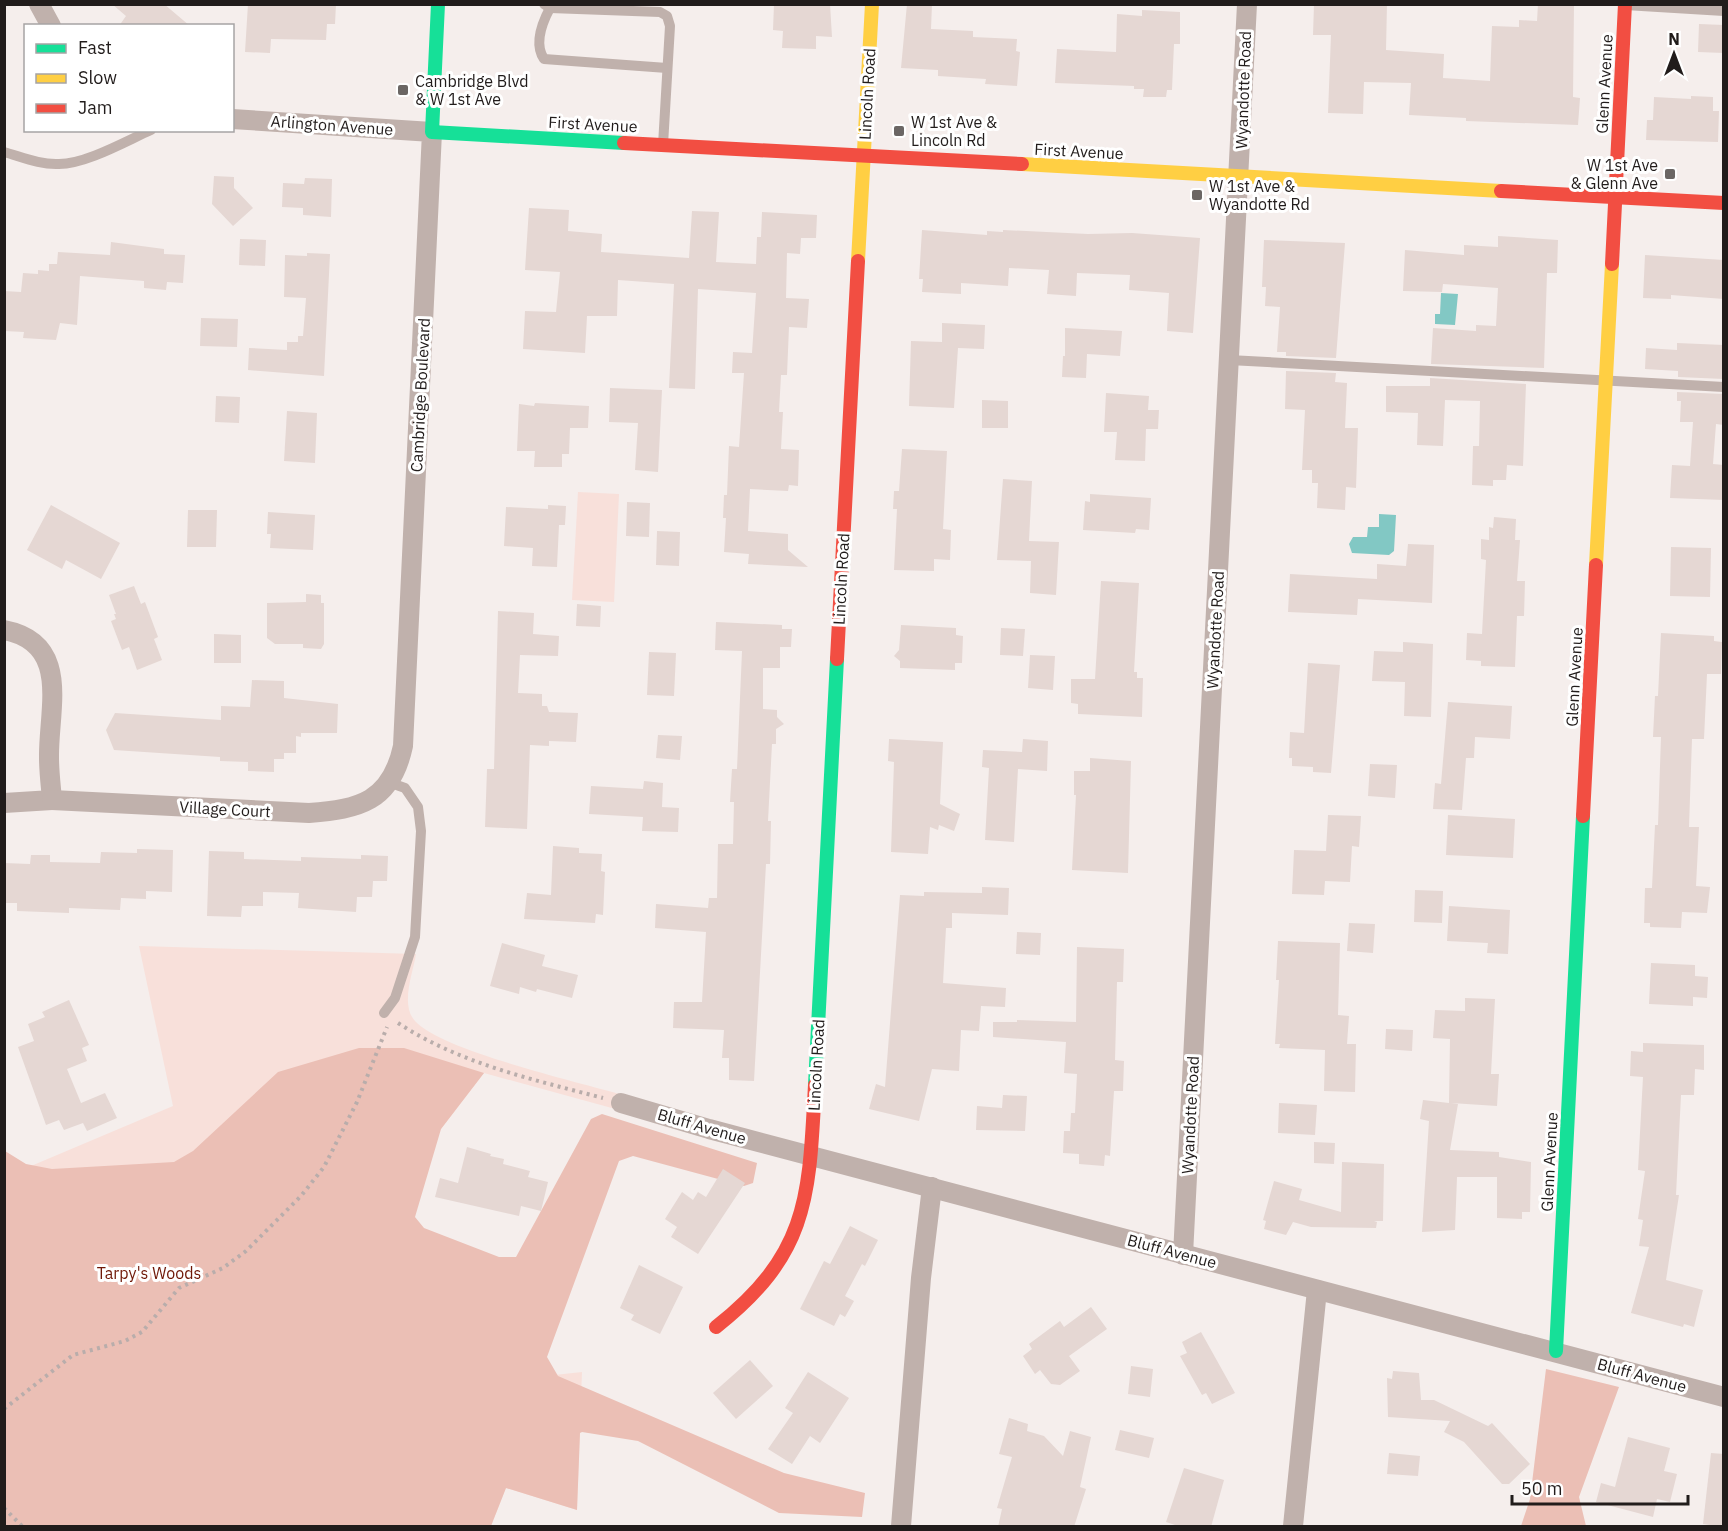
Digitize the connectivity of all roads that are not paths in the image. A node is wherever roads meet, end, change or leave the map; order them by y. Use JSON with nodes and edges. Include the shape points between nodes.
{"nodes":[{"id":1,"x":39,"y":4,"type":"edge"},
{"id":2,"x":438,"y":4,"type":"edge"},
{"id":3,"x":872,"y":4,"type":"edge"},
{"id":4,"x":1247,"y":4,"type":"edge"},
{"id":5,"x":1625,"y":5,"type":"edge"},
{"id":6,"x":547,"y":6,"type":"edge"},
{"id":7,"x":1724,"y":11,"type":"edge"},
{"id":8,"x":50,"y":24,"type":"edge"},
{"id":9,"x":667,"y":68,"type":"junction"},
{"id":10,"x":234,"y":119,"type":"edge"},
{"id":11,"x":146,"y":132,"type":"edge"},
{"id":12,"x":432,"y":132,"type":"junction"},
{"id":13,"x":663,"y":145,"type":"junction"},
{"id":14,"x":4,"y":152,"type":"edge"},
{"id":15,"x":863,"y":156,"type":"junction"},
{"id":16,"x":1239,"y":176,"type":"junction"},
{"id":17,"x":1616,"y":196,"type":"junction"},
{"id":18,"x":1724,"y":204,"type":"edge"},
{"id":19,"x":1229,"y":360,"type":"junction"},
{"id":20,"x":1606,"y":380,"type":"junction"},
{"id":21,"x":1724,"y":387,"type":"edge"},
{"id":22,"x":4,"y":630,"type":"edge"},
{"id":23,"x":388,"y":782,"type":"junction"},
{"id":24,"x":52,"y":800,"type":"junction"},
{"id":25,"x":4,"y":803,"type":"edge"},
{"id":26,"x":384,"y":1013,"type":"dead end"},
{"id":27,"x":621,"y":1103,"type":"road end"},
{"id":28,"x":811,"y":1154,"type":"junction"},
{"id":29,"x":932,"y":1187,"type":"junction"},
{"id":30,"x":1183,"y":1255,"type":"junction"},
{"id":31,"x":1317,"y":1290,"type":"junction"},
{"id":32,"x":716,"y":1327,"type":"dead end"},
{"id":33,"x":1556,"y":1351,"type":"junction"},
{"id":34,"x":1724,"y":1397,"type":"edge"},
{"id":35,"x":901,"y":1527,"type":"edge"},
{"id":36,"x":1293,"y":1527,"type":"edge"}],
"edges":[{"from":1,"to":8,"type":"street"},
{"from":2,"to":12,"type":"street","name":"Cambridge Boulevard"},
{"from":3,"to":15,"type":"street","name":"Lincoln Road"},
{"from":4,"to":16,"type":"street","name":"Wyandotte Road"},
{"from":5,"to":7,"type":"lane"},
{"from":5,"to":17,"type":"street","name":"Glenn Avenue"},
{"from":6,"to":9,"type":"lane","via":[[660,12],[667,16],[670,26]]},
{"from":6,"to":9,"type":"lane","via":[[540,41],[544,59]]},
{"from":9,"to":13,"type":"lane"},
{"from":10,"to":12,"type":"street","name":"Arlington Avenue"},
{"from":11,"to":14,"type":"lane","via":[[60,165]]},
{"from":12,"to":13,"type":"street","name":"First Avenue"},
{"from":12,"to":23,"type":"street","name":"Cambridge Boulevard","via":[[403,746],[399,765]]},
{"from":13,"to":15,"type":"street","name":"First Avenue"},
{"from":15,"to":16,"type":"street","name":"First Avenue"},
{"from":15,"to":28,"type":"street","name":"Lincoln Road"},
{"from":16,"to":17,"type":"street","name":"First Avenue"},
{"from":16,"to":19,"type":"street","name":"Wyandotte Road"},
{"from":17,"to":18,"type":"street","name":"First Avenue"},
{"from":17,"to":20,"type":"street","name":"Glenn Avenue"},
{"from":19,"to":20,"type":"lane"},
{"from":19,"to":30,"type":"street","name":"Wyandotte Road"},
{"from":20,"to":21,"type":"lane"},
{"from":20,"to":33,"type":"street","name":"Glenn Avenue"},
{"from":22,"to":24,"type":"street","via":[[30,639],[47,658],[53,682],[48,758]]},
{"from":23,"to":24,"type":"street","name":"Village Court","via":[[374,798],[348,810],[309,813]]},
{"from":23,"to":26,"type":"lane","via":[[405,788],[418,807],[422,848],[415,937],[395,998]]},
{"from":24,"to":25,"type":"street","name":"Village Court"},
{"from":27,"to":28,"type":"street","name":"Bluff Avenue"},
{"from":28,"to":29,"type":"street","name":"Bluff Avenue"},
{"from":28,"to":32,"type":"street","name":"Lincoln Road","via":[[800,1222],[757,1289]]},
{"from":29,"to":30,"type":"street","name":"Bluff Avenue"},
{"from":29,"to":35,"type":"street"},
{"from":30,"to":31,"type":"street","name":"Bluff Avenue"},
{"from":31,"to":33,"type":"street","name":"Bluff Avenue"},
{"from":31,"to":36,"type":"street"},
{"from":33,"to":34,"type":"street","name":"Bluff Avenue"}]}
